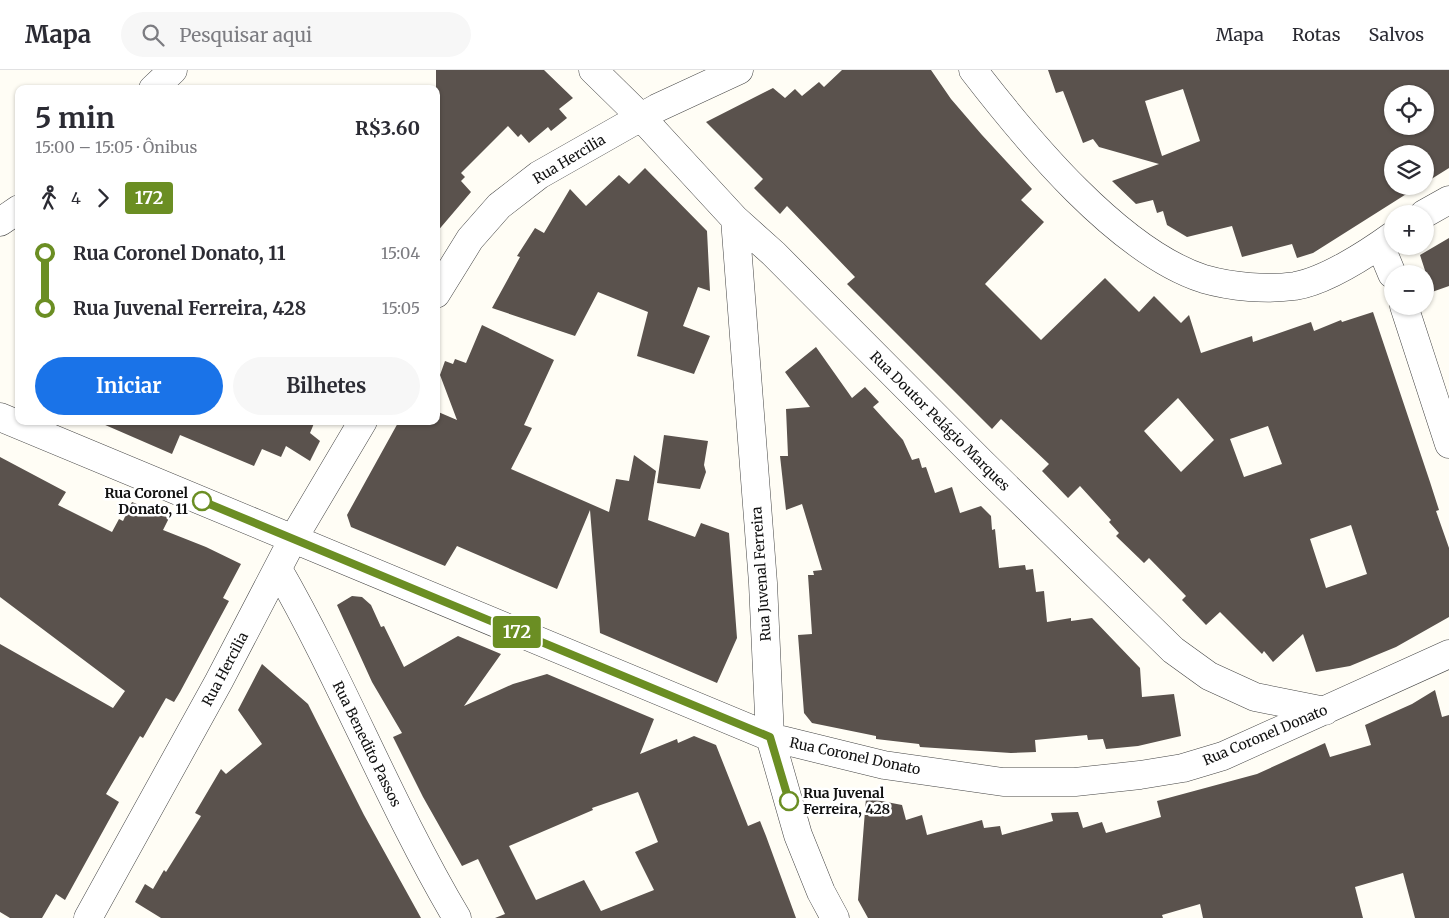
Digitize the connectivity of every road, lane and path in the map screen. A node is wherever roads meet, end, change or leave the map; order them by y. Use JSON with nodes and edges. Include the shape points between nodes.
{"nodes":[{"id":1,"x":173,"y":70,"type":"edge"},
{"id":2,"x":593,"y":70,"type":"edge"},
{"id":3,"x":739,"y":70,"type":"edge"},
{"id":4,"x":973,"y":70,"type":"edge"},
{"id":5,"x":157,"y":85,"type":"edge"},
{"id":6,"x":641,"y":117,"type":"junction"},
{"id":7,"x":1449,"y":200,"type":"edge"},
{"id":8,"x":1434,"y":208,"type":"edge"},
{"id":9,"x":15,"y":212,"type":"edge"},
{"id":10,"x":735,"y":219,"type":"junction"},
{"id":11,"x":0,"y":222,"type":"edge"},
{"id":12,"x":1384,"y":242,"type":"edge"},
{"id":13,"x":440,"y":288,"type":"edge"},
{"id":14,"x":1407,"y":315,"type":"edge"},
{"id":15,"x":0,"y":417,"type":"edge"},
{"id":16,"x":15,"y":423,"type":"edge"},
{"id":17,"x":19,"y":425,"type":"edge"},
{"id":18,"x":361,"y":425,"type":"edge"},
{"id":19,"x":1449,"y":444,"type":"edge"},
{"id":20,"x":294,"y":539,"type":"junction"},
{"id":21,"x":278,"y":569,"type":"junction"},
{"id":22,"x":1449,"y":654,"type":"edge"},
{"id":23,"x":1325,"y":711,"type":"junction"},
{"id":24,"x":770,"y":737,"type":"junction"},
{"id":25,"x":88,"y":918,"type":"edge"},
{"id":26,"x":456,"y":918,"type":"edge"},
{"id":27,"x":835,"y":918,"type":"edge"}],
"edges":[{"from":1,"to":5,"type":"street"},
{"from":2,"to":6,"type":"street","name":"Rua Doutor Pelágio Marques"},
{"from":3,"to":6,"type":"street","name":"Rua Hercilia"},
{"from":4,"to":12,"type":"street","via":[[1007,114],[1108,219],[1139,245],[1204,279],[1248,287],[1296,286],[1339,270]]},
{"from":6,"to":10,"type":"street","name":"Rua Doutor Pelágio Marques"},
{"from":6,"to":13,"type":"street","name":"Rua Hercilia","via":[[539,175],[499,206],[470,239]]},
{"from":7,"to":8,"type":"street"},
{"from":9,"to":11,"type":"street"},
{"from":10,"to":23,"type":"street","name":"Rua Doutor Pelágio Marques","via":[[1173,650],[1209,676],[1255,697]]},
{"from":10,"to":24,"type":"street","name":"Rua Juvenal Ferreira","via":[[763,583]]},
{"from":14,"to":19,"type":"street"},
{"from":15,"to":16,"type":"street","name":"Rua Coronel Donato"},
{"from":17,"to":20,"type":"street","name":"Rua Coronel Donato"},
{"from":18,"to":20,"type":"street","name":"Rua Hercilia"},
{"from":20,"to":21,"type":"street","name":"Rua Hercilia"},
{"from":20,"to":24,"type":"street","name":"Rua Coronel Donato"},
{"from":21,"to":25,"type":"street","name":"Rua Hercilia","via":[[220,681]]},
{"from":21,"to":26,"type":"street","name":"Rua Benedito Passos","via":[[320,647],[424,863]]},
{"from":22,"to":23,"type":"street","name":"Rua Coronel Donato"},
{"from":23,"to":24,"type":"street","name":"Rua Coronel Donato","via":[[1223,756],[1183,768],[1075,782],[1003,782],[893,766]]},
{"from":24,"to":27,"type":"street","name":"Rua Juvenal Ferreira","via":[[798,835]]}]}
